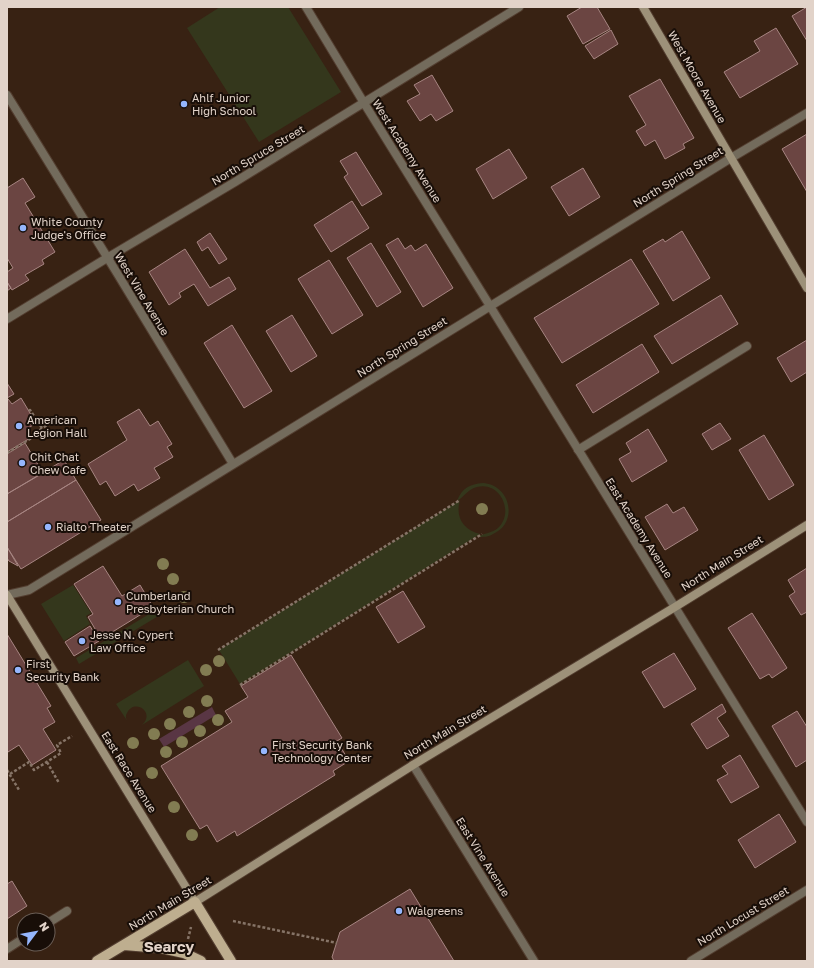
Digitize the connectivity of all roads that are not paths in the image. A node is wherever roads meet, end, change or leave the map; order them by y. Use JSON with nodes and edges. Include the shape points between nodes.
{"nodes":[{"id":1,"x":306,"y":7,"type":"edge"},
{"id":2,"x":520,"y":7,"type":"edge"},
{"id":3,"x":643,"y":7,"type":"edge"},
{"id":4,"x":7,"y":96,"type":"edge"},
{"id":5,"x":364,"y":103,"type":"junction"},
{"id":6,"x":807,"y":112,"type":"edge"},
{"id":7,"x":731,"y":158,"type":"junction"},
{"id":8,"x":107,"y":258,"type":"junction"},
{"id":9,"x":807,"y":288,"type":"edge"},
{"id":10,"x":490,"y":306,"type":"junction"},
{"id":11,"x":7,"y":319,"type":"edge"},
{"id":12,"x":747,"y":346,"type":"dead end"},
{"id":13,"x":578,"y":450,"type":"junction"},
{"id":14,"x":233,"y":464,"type":"junction"},
{"id":15,"x":807,"y":525,"type":"edge"},
{"id":16,"x":7,"y":595,"type":"edge"},
{"id":17,"x":675,"y":606,"type":"junction"},
{"id":18,"x":413,"y":765,"type":"junction"},
{"id":19,"x":807,"y":822,"type":"edge"},
{"id":20,"x":807,"y":890,"type":"edge"},
{"id":21,"x":195,"y":902,"type":"junction"},
{"id":22,"x":67,"y":911,"type":"dead end"},
{"id":23,"x":56,"y":919,"type":"edge"},
{"id":24,"x":16,"y":943,"type":"edge"},
{"id":25,"x":124,"y":945,"type":"junction"},
{"id":26,"x":7,"y":949,"type":"edge"},
{"id":27,"x":97,"y":961,"type":"edge"},
{"id":28,"x":201,"y":961,"type":"edge"},
{"id":29,"x":231,"y":961,"type":"edge"},
{"id":30,"x":534,"y":961,"type":"edge"},
{"id":31,"x":691,"y":961,"type":"edge"}],
"edges":[{"from":1,"to":5,"type":"street","name":"West Academy Avenue"},
{"from":2,"to":5,"type":"street","name":"North Spruce Street"},
{"from":3,"to":7,"type":"street","name":"West Moore Avenue"},
{"from":4,"to":8,"type":"street","name":"West Vine Avenue"},
{"from":5,"to":8,"type":"street","name":"North Spruce Street"},
{"from":5,"to":10,"type":"street","name":"West Academy Avenue"},
{"from":6,"to":7,"type":"street","name":"North Spring Street"},
{"from":7,"to":9,"type":"street","name":"West Moore Avenue"},
{"from":7,"to":10,"type":"street","name":"North Spring Street"},
{"from":8,"to":11,"type":"street","name":"North Spruce Street"},
{"from":8,"to":14,"type":"street","name":"West Vine Avenue"},
{"from":10,"to":13,"type":"street","name":"East Academy Avenue"},
{"from":10,"to":14,"type":"street","name":"North Spring Street"},
{"from":12,"to":13,"type":"street"},
{"from":13,"to":17,"type":"street","name":"East Academy Avenue"},
{"from":14,"to":16,"type":"street","name":"North Spring Street","via":[[29,590]]},
{"from":15,"to":17,"type":"street","name":"North Main Street"},
{"from":16,"to":21,"type":"street","name":"East Race Avenue"},
{"from":17,"to":18,"type":"street","name":"North Main Street"},
{"from":17,"to":19,"type":"street","name":"East Academy Avenue"},
{"from":18,"to":21,"type":"street","name":"North Main Street"},
{"from":18,"to":30,"type":"street","name":"East Vine Avenue"},
{"from":20,"to":31,"type":"street","name":"North Locust Street"},
{"from":21,"to":25,"type":"main road","name":"North Main Street"},
{"from":21,"to":29,"type":"main road","name":"East Race Avenue"},
{"from":22,"to":23,"type":"street"},
{"from":24,"to":26,"type":"street"},
{"from":25,"to":27,"type":"main road","name":"North Main Street"},
{"from":25,"to":28,"type":"main road","via":[[161,948],[184,953]]}]}
